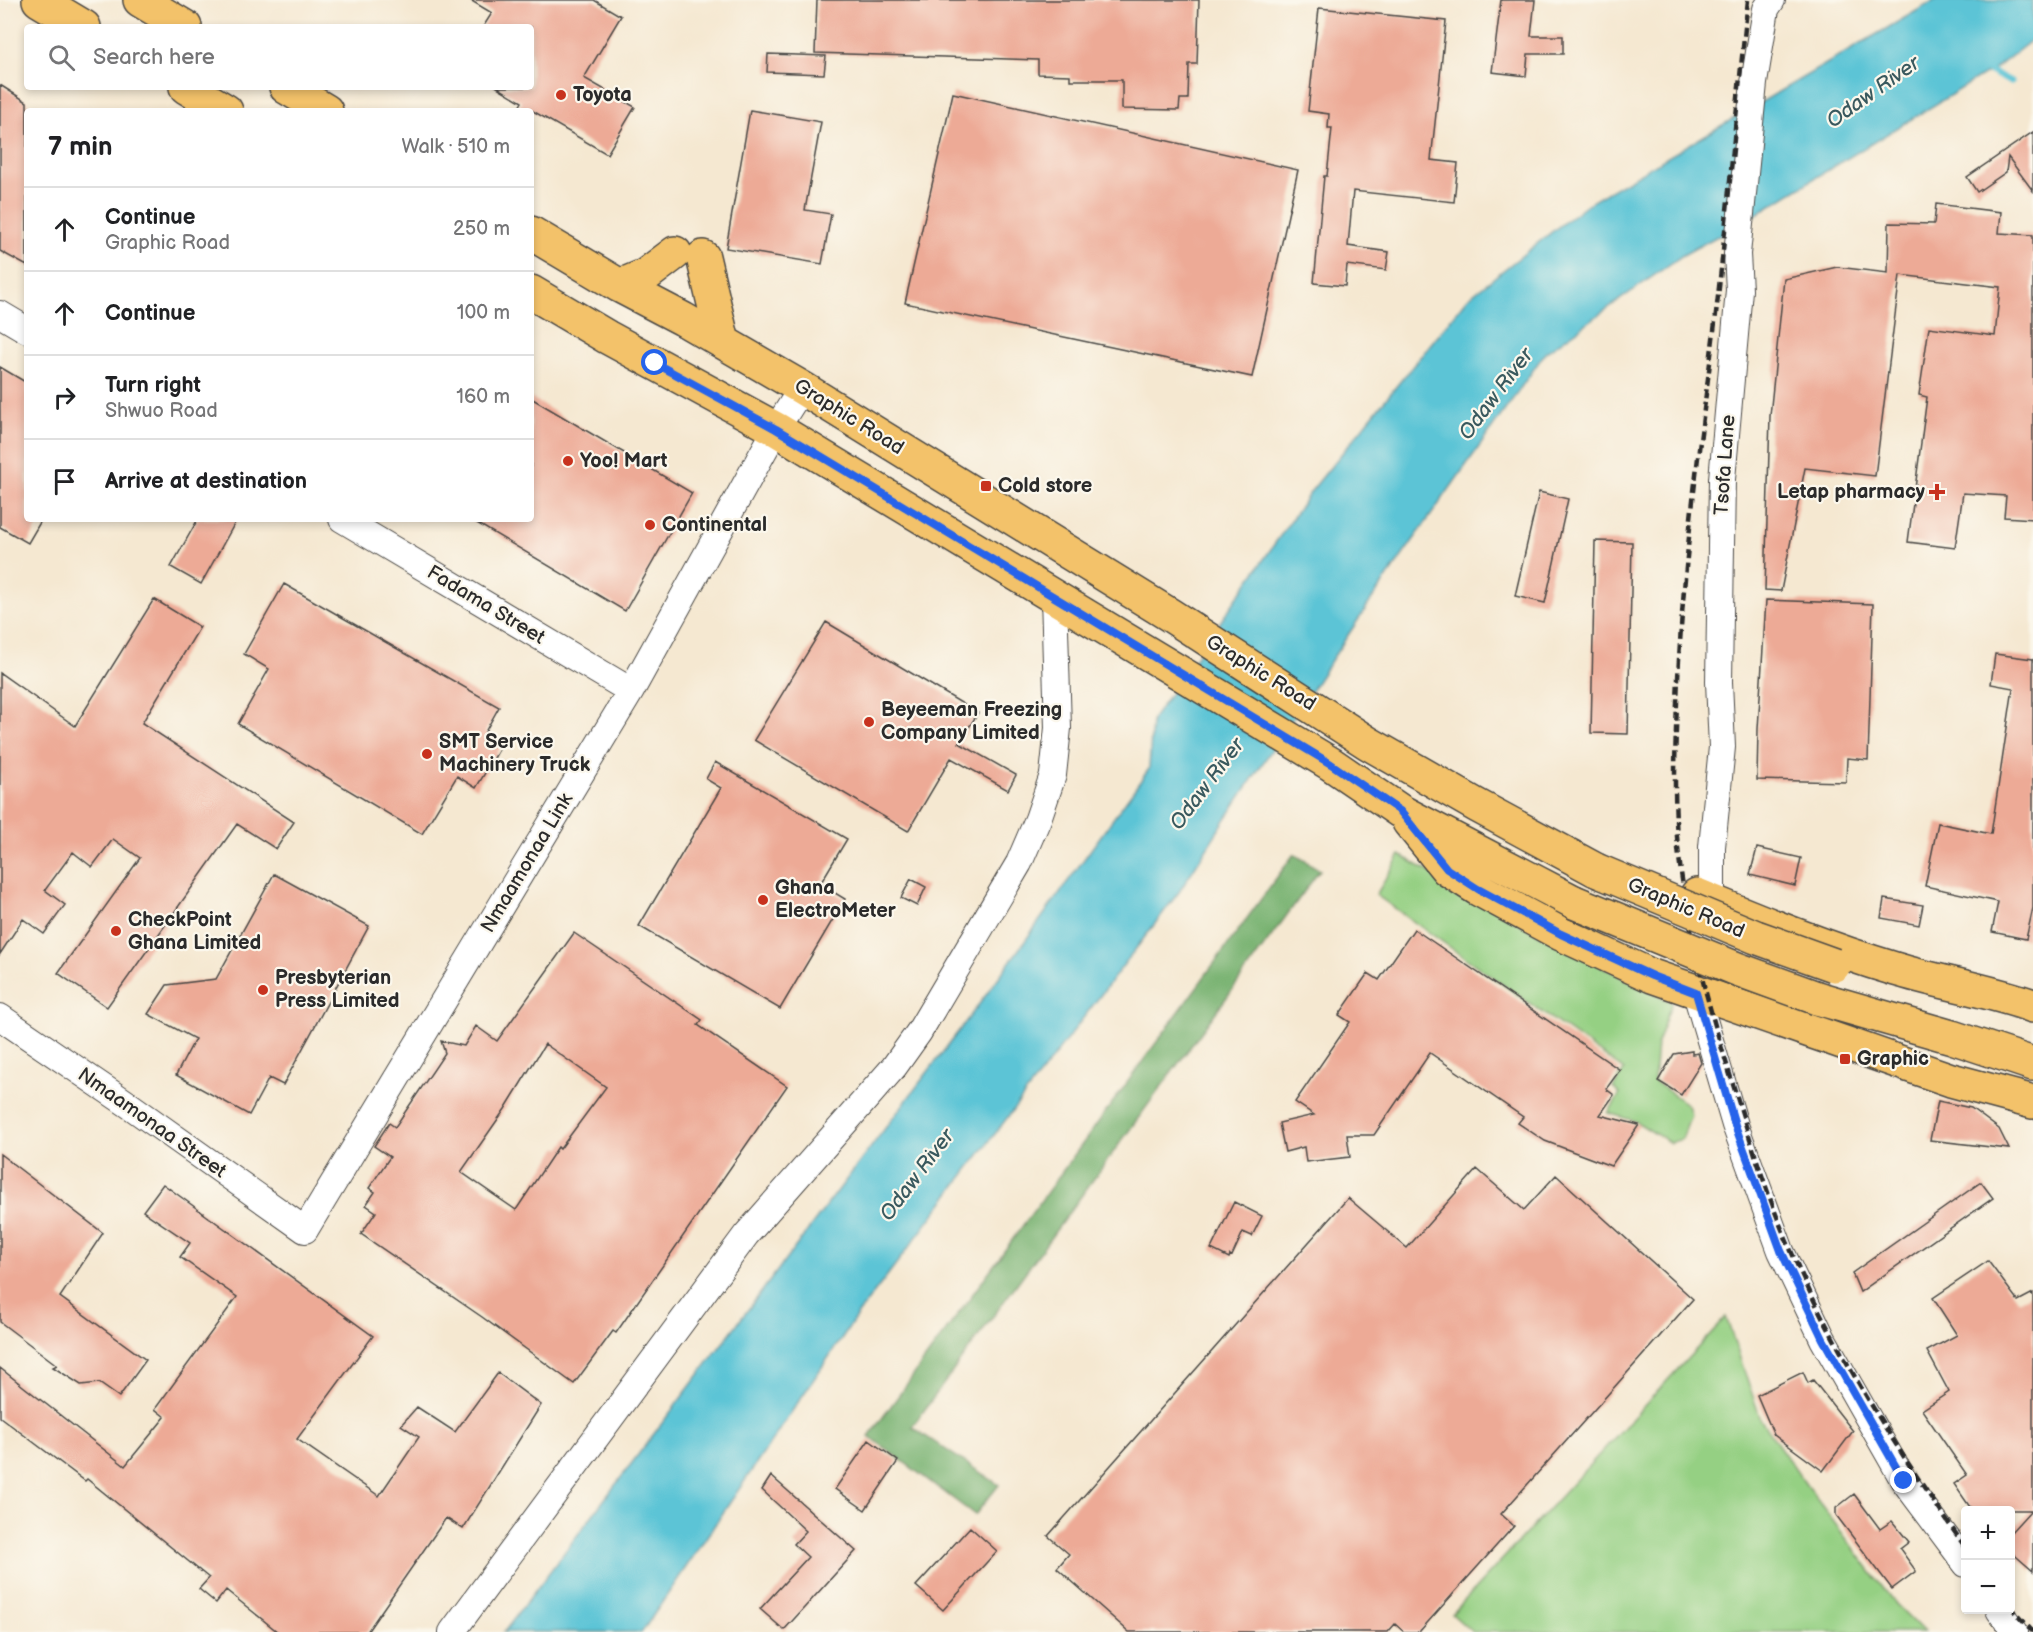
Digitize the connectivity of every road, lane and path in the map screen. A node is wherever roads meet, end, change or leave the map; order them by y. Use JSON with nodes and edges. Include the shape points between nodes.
{"nodes":[{"id":1,"x":39,"y":0,"type":"edge"},
{"id":2,"x":140,"y":0,"type":"edge"},
{"id":3,"x":1772,"y":0,"type":"edge"},
{"id":4,"x":79,"y":24,"type":"edge"},
{"id":5,"x":180,"y":24,"type":"edge"},
{"id":6,"x":191,"y":90,"type":"edge"},
{"id":7,"x":291,"y":90,"type":"edge"},
{"id":8,"x":221,"y":108,"type":"edge"},
{"id":9,"x":321,"y":108,"type":"edge"},
{"id":10,"x":534,"y":235,"type":"edge"},
{"id":11,"x":620,"y":286,"type":"junction"},
{"id":12,"x":534,"y":294,"type":"edge"},
{"id":13,"x":0,"y":314,"type":"edge"},
{"id":14,"x":24,"y":328,"type":"edge"},
{"id":15,"x":723,"y":342,"type":"junction"},
{"id":16,"x":802,"y":388,"type":"junction"},
{"id":17,"x":776,"y":429,"type":"junction"},
{"id":18,"x":347,"y":522,"type":"edge"},
{"id":19,"x":1054,"y":596,"type":"junction"},
{"id":20,"x":631,"y":691,"type":"junction"},
{"id":21,"x":1476,"y":805,"type":"junction"},
{"id":22,"x":1400,"y":811,"type":"junction"},
{"id":23,"x":1712,"y":902,"type":"junction"},
{"id":24,"x":1696,"y":993,"type":"junction"},
{"id":25,"x":2033,"y":1006,"type":"edge"},
{"id":26,"x":0,"y":1017,"type":"edge"},
{"id":27,"x":2033,"y":1027,"type":"edge"},
{"id":28,"x":2033,"y":1064,"type":"edge"},
{"id":29,"x":2033,"y":1102,"type":"edge"},
{"id":30,"x":305,"y":1230,"type":"joint"},
{"id":31,"x":1962,"y":1560,"type":"edge"},
{"id":32,"x":2002,"y":1614,"type":"edge"},
{"id":33,"x":452,"y":1632,"type":"edge"},
{"id":34,"x":2015,"y":1632,"type":"edge"}],
"edges":[{"from":1,"to":4,"type":"main road"},
{"from":2,"to":5,"type":"main road"},
{"from":3,"to":23,"type":"street","name":"Tsofa Lane","via":[[1766,9],[1754,83],[1737,254],[1739,290],[1722,479],[1722,747],[1712,847]]},
{"from":6,"to":8,"type":"main road"},
{"from":7,"to":9,"type":"main road"},
{"from":10,"to":11,"type":"main road","name":"Graphic Road"},
{"from":11,"to":15,"type":"main road","name":"Graphic Road"},
{"from":11,"to":15,"type":"main road","via":[[689,255]]},
{"from":12,"to":17,"type":"main road","name":"Graphic Road"},
{"from":13,"to":14,"type":"street"},
{"from":15,"to":16,"type":"main road","name":"Graphic Road"},
{"from":16,"to":17,"type":"street","name":"Nmaamonaa Link"},
{"from":16,"to":21,"type":"main road","name":"Graphic Road","via":[[1170,615],[1368,743]]},
{"from":17,"to":19,"type":"main road","name":"Graphic Road"},
{"from":17,"to":20,"type":"street","name":"Nmaamonaa Link"},
{"from":18,"to":20,"type":"street","name":"Fadama Street"},
{"from":19,"to":22,"type":"main road","name":"Graphic Road","via":[[1331,764]]},
{"from":19,"to":33,"type":"street","via":[[1058,728],[1053,775],[1019,863],[919,1032],[894,1067],[746,1235]]},
{"from":20,"to":30,"type":"street","name":"Nmaamonaa Link"},
{"from":21,"to":23,"type":"main road","via":[[1568,847]]},
{"from":21,"to":27,"type":"main road","name":"Graphic Road","bridge":true,"via":[[1596,870],[1756,937]]},
{"from":22,"to":24,"type":"main road","via":[[1447,869],[1478,889],[1561,934]]},
{"from":22,"to":28,"type":"main road","name":"Graphic Road","bridge":true,"via":[[1574,902],[1715,961],[1817,998]]},
{"from":23,"to":25,"type":"main road","via":[[1894,969]]},
{"from":24,"to":29,"type":"main road","via":[[1951,1080]]},
{"from":24,"to":31,"type":"street","via":[[1735,1125],[1781,1251],[1823,1339],[1904,1481]]},
{"from":26,"to":30,"type":"street","name":"Nmaamonaa Street"},
{"from":32,"to":34,"type":"street"}]}
